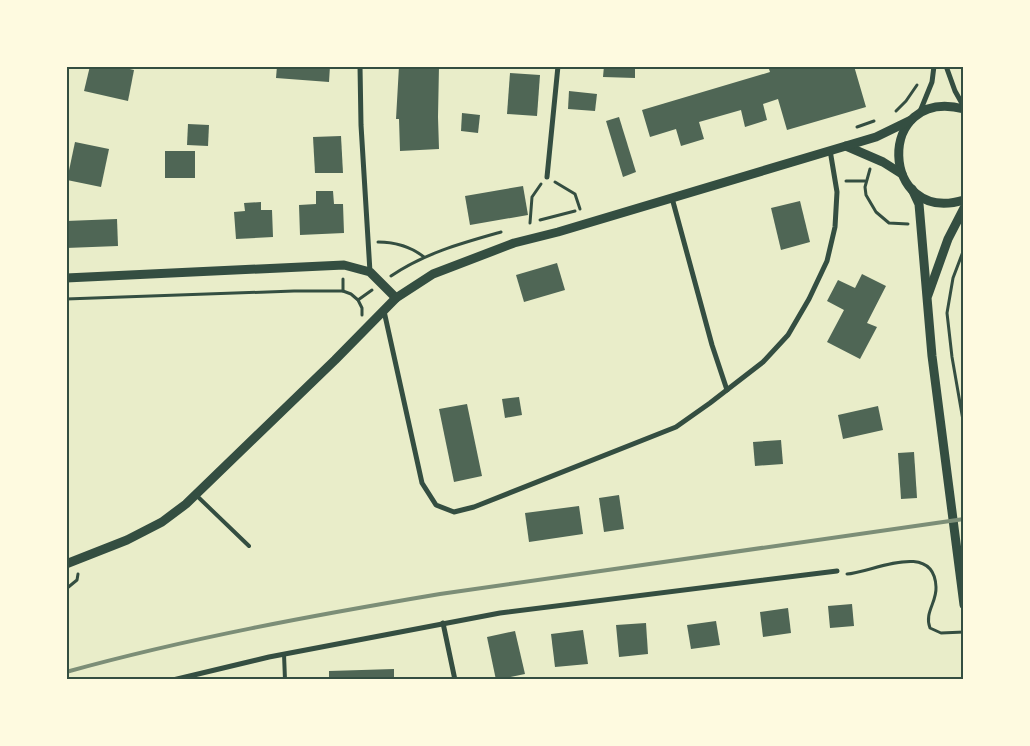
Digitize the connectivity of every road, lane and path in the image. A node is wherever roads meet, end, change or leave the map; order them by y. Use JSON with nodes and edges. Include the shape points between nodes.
{"nodes":[{"id":1,"x":360,"y":66,"type":"edge"},
{"id":2,"x":558,"y":66,"type":"edge"},
{"id":3,"x":934,"y":66,"type":"edge"},
{"id":4,"x":946,"y":66,"type":"edge"},
{"id":5,"x":921,"y":82,"type":"dead end"},
{"id":6,"x":964,"y":108,"type":"edge"},
{"id":7,"x":891,"y":114,"type":"dead end"},
{"id":8,"x":915,"y":117,"type":"junction"},
{"id":9,"x":878,"y":119,"type":"dead end"},
{"id":10,"x":853,"y":128,"type":"dead end"},
{"id":11,"x":846,"y":146,"type":"junction"},
{"id":12,"x":830,"y":150,"type":"junction"},
{"id":13,"x":872,"y":164,"type":"dead end"},
{"id":14,"x":902,"y":174,"type":"junction"},
{"id":15,"x":547,"y":177,"type":"junction"},
{"id":16,"x":835,"y":181,"type":"junction"},
{"id":17,"x":865,"y":181,"type":"junction"},
{"id":18,"x":912,"y":190,"type":"junction"},
{"id":19,"x":672,"y":198,"type":"junction"},
{"id":20,"x":964,"y":200,"type":"edge"},
{"id":21,"x":588,"y":207,"type":"dead end"},
{"id":22,"x":964,"y":208,"type":"edge"},
{"id":23,"x":580,"y":209,"type":"junction"},
{"id":24,"x":904,"y":225,"type":"dead end"},
{"id":25,"x":502,"y":231,"type":"dead end"},
{"id":26,"x":368,"y":242,"type":"junction"},
{"id":27,"x":964,"y":249,"type":"edge"},
{"id":28,"x":344,"y":265,"type":"junction"},
{"id":29,"x":370,"y":272,"type":"junction"},
{"id":30,"x":66,"y":278,"type":"edge"},
{"id":31,"x":343,"y":291,"type":"junction"},
{"id":32,"x":66,"y":298,"type":"edge"},
{"id":33,"x":396,"y":298,"type":"junction"},
{"id":34,"x":927,"y":298,"type":"junction"},
{"id":35,"x":358,"y":300,"type":"dead end"},
{"id":36,"x":384,"y":311,"type":"junction"},
{"id":37,"x":726,"y":390,"type":"junction"},
{"id":38,"x":964,"y":426,"type":"edge"},
{"id":39,"x":196,"y":495,"type":"junction"},
{"id":40,"x":249,"y":546,"type":"dead end"},
{"id":41,"x":66,"y":564,"type":"edge"},
{"id":42,"x":837,"y":571,"type":"joint"},
{"id":43,"x":964,"y":606,"type":"edge"},
{"id":44,"x":443,"y":623,"type":"junction"},
{"id":45,"x":964,"y":632,"type":"edge"},
{"id":46,"x":284,"y":654,"type":"junction"},
{"id":47,"x":173,"y":680,"type":"edge"},
{"id":48,"x":285,"y":680,"type":"edge"},
{"id":49,"x":455,"y":680,"type":"edge"}],
"edges":[{"from":1,"to":26,"type":"street"},
{"from":2,"to":15,"type":"street"},
{"from":3,"to":8,"type":"street","via":[[932,82]]},
{"from":4,"to":6,"type":"street"},
{"from":5,"to":7,"type":"path"},
{"from":6,"to":8,"type":"street","via":[[942,106]]},
{"from":8,"to":11,"type":"street","via":[[876,137]]},
{"from":8,"to":14,"type":"street","via":[[898,146]]},
{"from":9,"to":10,"type":"path"},
{"from":11,"to":12,"type":"street"},
{"from":11,"to":14,"type":"street"},
{"from":12,"to":16,"type":"street"},
{"from":12,"to":19,"type":"street"},
{"from":13,"to":17,"type":"path"},
{"from":14,"to":18,"type":"street"},
{"from":15,"to":23,"type":"path","via":[[575,194]]},
{"from":15,"to":23,"type":"path","via":[[532,197],[530,223]]},
{"from":16,"to":17,"type":"path"},
{"from":16,"to":37,"type":"street","via":[[835,227],[826,261],[809,299],[788,335],[763,362]]},
{"from":17,"to":24,"type":"path","via":[[866,195],[876,212],[889,223]]},
{"from":18,"to":20,"type":"street","via":[[928,200],[943,203]]},
{"from":18,"to":34,"type":"street","via":[[919,204]]},
{"from":19,"to":33,"type":"street","via":[[466,260],[433,274]]},
{"from":19,"to":37,"type":"street"},
{"from":21,"to":23,"type":"path"},
{"from":22,"to":34,"type":"street","via":[[948,239]]},
{"from":25,"to":26,"type":"path","via":[[424,257],[403,245]]},
{"from":26,"to":29,"type":"street"},
{"from":27,"to":38,"type":"path","via":[[953,278],[946,313]]},
{"from":28,"to":29,"type":"street"},
{"from":28,"to":30,"type":"street"},
{"from":28,"to":31,"type":"path"},
{"from":29,"to":33,"type":"street"},
{"from":31,"to":32,"type":"path"},
{"from":31,"to":35,"type":"path"},
{"from":33,"to":36,"type":"street"},
{"from":34,"to":43,"type":"street"},
{"from":36,"to":37,"type":"street","via":[[422,483],[436,505],[454,512],[676,427]]},
{"from":36,"to":39,"type":"street"},
{"from":39,"to":40,"type":"lane"},
{"from":39,"to":41,"type":"street","via":[[162,522]]},
{"from":42,"to":44,"type":"street"},
{"from":42,"to":45,"type":"path","via":[[854,574],[898,562],[919,562],[933,574],[936,588],[928,616],[930,628],[941,634]]},
{"from":44,"to":46,"type":"street"},
{"from":44,"to":49,"type":"street"},
{"from":46,"to":47,"type":"street"},
{"from":46,"to":48,"type":"lane"}]}
